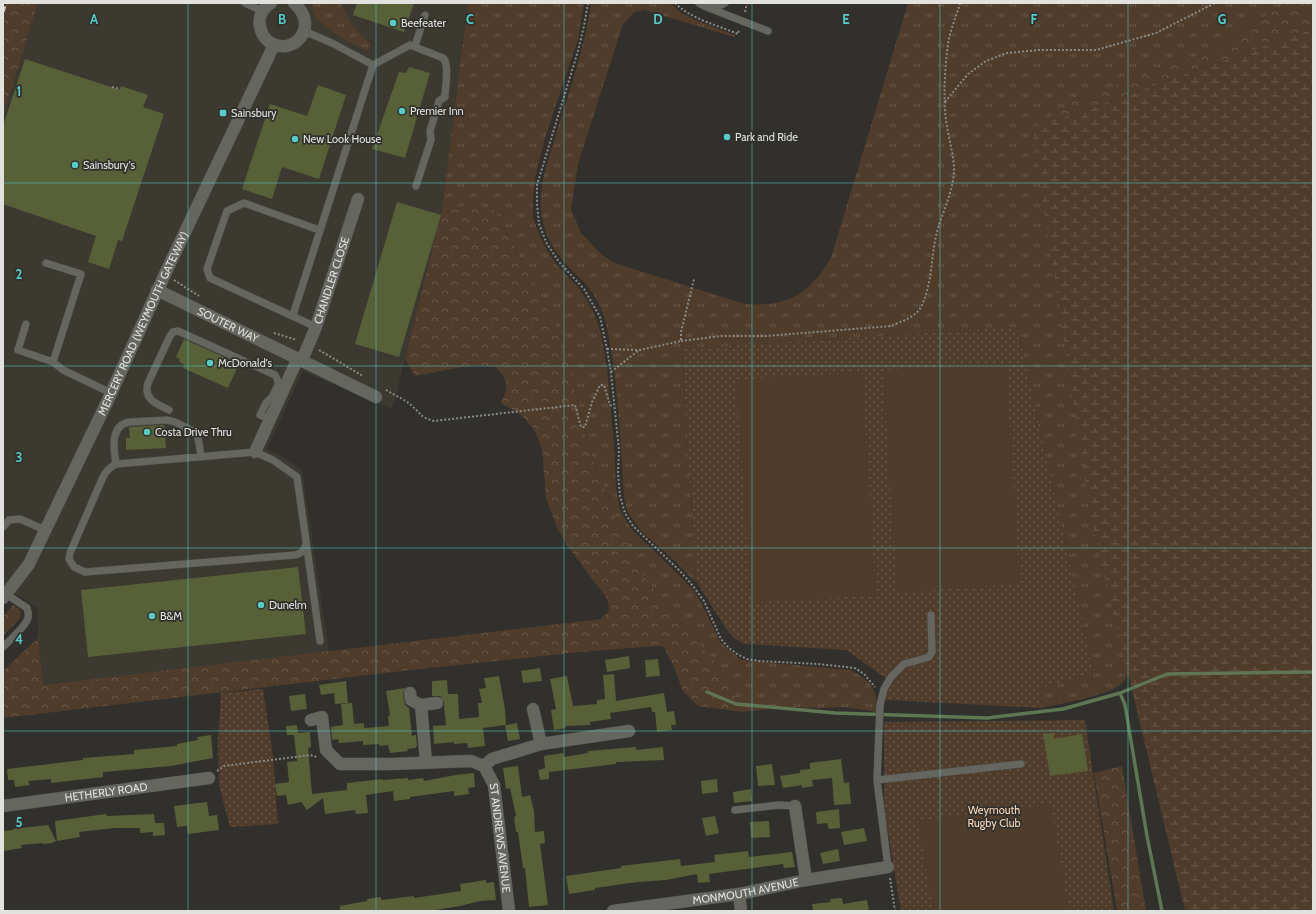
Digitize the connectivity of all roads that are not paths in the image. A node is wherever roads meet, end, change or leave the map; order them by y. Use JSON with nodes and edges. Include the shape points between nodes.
{"nodes":[{"id":1,"x":245,"y":3,"type":"edge"},
{"id":2,"x":271,"y":3,"type":"edge"},
{"id":3,"x":294,"y":3,"type":"edge"},
{"id":4,"x":724,"y":3,"type":"edge"},
{"id":5,"x":702,"y":5,"type":"edge"},
{"id":6,"x":262,"y":12,"type":"junction"},
{"id":7,"x":425,"y":15,"type":"dead end"},
{"id":8,"x":304,"y":31,"type":"junction"},
{"id":9,"x":768,"y":31,"type":"dead end"},
{"id":10,"x":274,"y":44,"type":"junction"},
{"id":11,"x":415,"y":46,"type":"junction"},
{"id":12,"x":373,"y":65,"type":"junction"},
{"id":13,"x":416,"y":186,"type":"dead end"},
{"id":14,"x":358,"y":199,"type":"dead end"},
{"id":15,"x":319,"y":230,"type":"junction"},
{"id":16,"x":46,"y":262,"type":"dead end"},
{"id":17,"x":157,"y":290,"type":"junction"},
{"id":18,"x":293,"y":315,"type":"junction"},
{"id":19,"x":26,"y":324,"type":"dead end"},
{"id":20,"x":316,"y":327,"type":"junction"},
{"id":21,"x":300,"y":359,"type":"junction"},
{"id":22,"x":53,"y":362,"type":"junction"},
{"id":23,"x":111,"y":393,"type":"junction"},
{"id":24,"x":380,"y":393,"type":"road end"},
{"id":25,"x":170,"y":410,"type":"dead end"},
{"id":26,"x":265,"y":417,"type":"junction"},
{"id":27,"x":254,"y":452,"type":"junction"},
{"id":28,"x":201,"y":456,"type":"junction"},
{"id":29,"x":116,"y":464,"type":"junction"},
{"id":30,"x":3,"y":527,"type":"edge"},
{"id":31,"x":45,"y":530,"type":"junction"},
{"id":32,"x":306,"y":544,"type":"junction"},
{"id":33,"x":5,"y":596,"type":"edge"},
{"id":34,"x":931,"y":615,"type":"dead end"},
{"id":35,"x":320,"y":641,"type":"dead end"},
{"id":36,"x":3,"y":647,"type":"edge"},
{"id":37,"x":410,"y":693,"type":"dead end"},
{"id":38,"x":438,"y":703,"type":"dead end"},
{"id":39,"x":421,"y":705,"type":"junction"},
{"id":40,"x":533,"y":709,"type":"dead end"},
{"id":41,"x":311,"y":720,"type":"dead end"},
{"id":42,"x":629,"y":731,"type":"dead end"},
{"id":43,"x":541,"y":744,"type":"junction"},
{"id":44,"x":426,"y":762,"type":"junction"},
{"id":45,"x":1020,"y":764,"type":"dead end"},
{"id":46,"x":484,"y":766,"type":"junction"},
{"id":47,"x":208,"y":778,"type":"road end"},
{"id":48,"x":877,"y":780,"type":"junction"},
{"id":49,"x":3,"y":806,"type":"edge"},
{"id":50,"x":795,"y":806,"type":"joint"},
{"id":51,"x":735,"y":810,"type":"dead end"},
{"id":52,"x":888,"y":867,"type":"joint"},
{"id":53,"x":806,"y":880,"type":"junction"},
{"id":54,"x":739,"y":894,"type":"junction"},
{"id":55,"x":509,"y":911,"type":"edge"},
{"id":56,"x":613,"y":911,"type":"edge"},
{"id":57,"x":741,"y":911,"type":"edge"}],
"edges":[{"from":1,"to":6,"type":"lane"},
{"from":2,"to":6,"type":"street"},
{"from":3,"to":8,"type":"street","via":[[305,17]]},
{"from":4,"to":5,"type":"lane","via":[[714,7]]},
{"from":5,"to":9,"type":"lane"},
{"from":6,"to":10,"type":"street","via":[[259,25],[261,32]]},
{"from":7,"to":11,"type":"lane"},
{"from":8,"to":10,"type":"street","via":[[293,44]]},
{"from":8,"to":12,"type":"lane"},
{"from":10,"to":17,"type":"street","name":"MERCERY ROAD (WEYMOUTH GATEWAY)"},
{"from":11,"to":12,"type":"lane","via":[[410,45]]},
{"from":11,"to":13,"type":"lane","via":[[443,58],[447,65],[444,97],[439,101],[430,131],[431,140]]},
{"from":12,"to":15,"type":"lane"},
{"from":14,"to":20,"type":"street","name":"CHANDLER CLOSE"},
{"from":15,"to":18,"type":"lane"},
{"from":15,"to":18,"type":"lane","via":[[244,203],[227,211],[207,269],[210,278]]},
{"from":16,"to":22,"type":"lane","via":[[81,274]]},
{"from":17,"to":21,"type":"street","name":"SOUTER WAY"},
{"from":17,"to":23,"type":"street","name":"MERCERY ROAD (WEYMOUTH GATEWAY)"},
{"from":18,"to":20,"type":"lane"},
{"from":19,"to":22,"type":"lane","via":[[18,350]]},
{"from":20,"to":21,"type":"street","name":"CHANDLER CLOSE"},
{"from":21,"to":24,"type":"street","name":"SOUTER WAY"},
{"from":21,"to":26,"type":"street"},
{"from":22,"to":23,"type":"lane"},
{"from":23,"to":31,"type":"street","name":"MERCERY ROAD (WEYMOUTH GATEWAY)"},
{"from":25,"to":26,"type":"lane","via":[[150,399],[148,383],[171,334],[180,331],[275,375],[278,385],[266,403]]},
{"from":26,"to":27,"type":"street"},
{"from":27,"to":28,"type":"lane"},
{"from":27,"to":32,"type":"lane","via":[[273,460],[297,477]]},
{"from":28,"to":29,"type":"lane"},
{"from":28,"to":29,"type":"lane","via":[[198,436],[192,430],[171,420],[130,422],[119,428],[113,440]]},
{"from":29,"to":32,"type":"lane","via":[[106,471],[70,553],[71,563],[79,570],[85,572],[295,555],[301,554]]},
{"from":30,"to":31,"type":"lane","via":[[9,520],[20,519]]},
{"from":31,"to":33,"type":"street","name":"MERCERY ROAD (WEYMOUTH GATEWAY)","via":[[29,564]]},
{"from":32,"to":35,"type":"lane"},
{"from":33,"to":36,"type":"lane","via":[[27,608],[29,617]]},
{"from":34,"to":48,"type":"lane","via":[[932,652],[928,657],[904,664],[884,689],[880,706]]},
{"from":37,"to":39,"type":"street","via":[[411,700]]},
{"from":38,"to":39,"type":"street"},
{"from":39,"to":44,"type":"street"},
{"from":40,"to":43,"type":"street"},
{"from":41,"to":44,"type":"street","via":[[322,717],[326,750],[340,764]]},
{"from":42,"to":43,"type":"street"},
{"from":43,"to":46,"type":"street","via":[[492,759]]},
{"from":44,"to":46,"type":"street","via":[[471,761]]},
{"from":45,"to":48,"type":"lane"},
{"from":46,"to":55,"type":"street","name":"ST ANDREWS AVENUE","via":[[494,786]]},
{"from":47,"to":49,"type":"street","name":"HETHERLY ROAD"},
{"from":48,"to":52,"type":"lane"},
{"from":50,"to":51,"type":"lane","via":[[779,805]]},
{"from":50,"to":53,"type":"street","name":"MONMOUTH AVENUE"},
{"from":52,"to":53,"type":"street","name":"MONMOUTH AVENUE"},
{"from":53,"to":54,"type":"street","name":"MONMOUTH AVENUE"},
{"from":54,"to":56,"type":"street","name":"MONMOUTH AVENUE"},
{"from":54,"to":57,"type":"street"}]}
